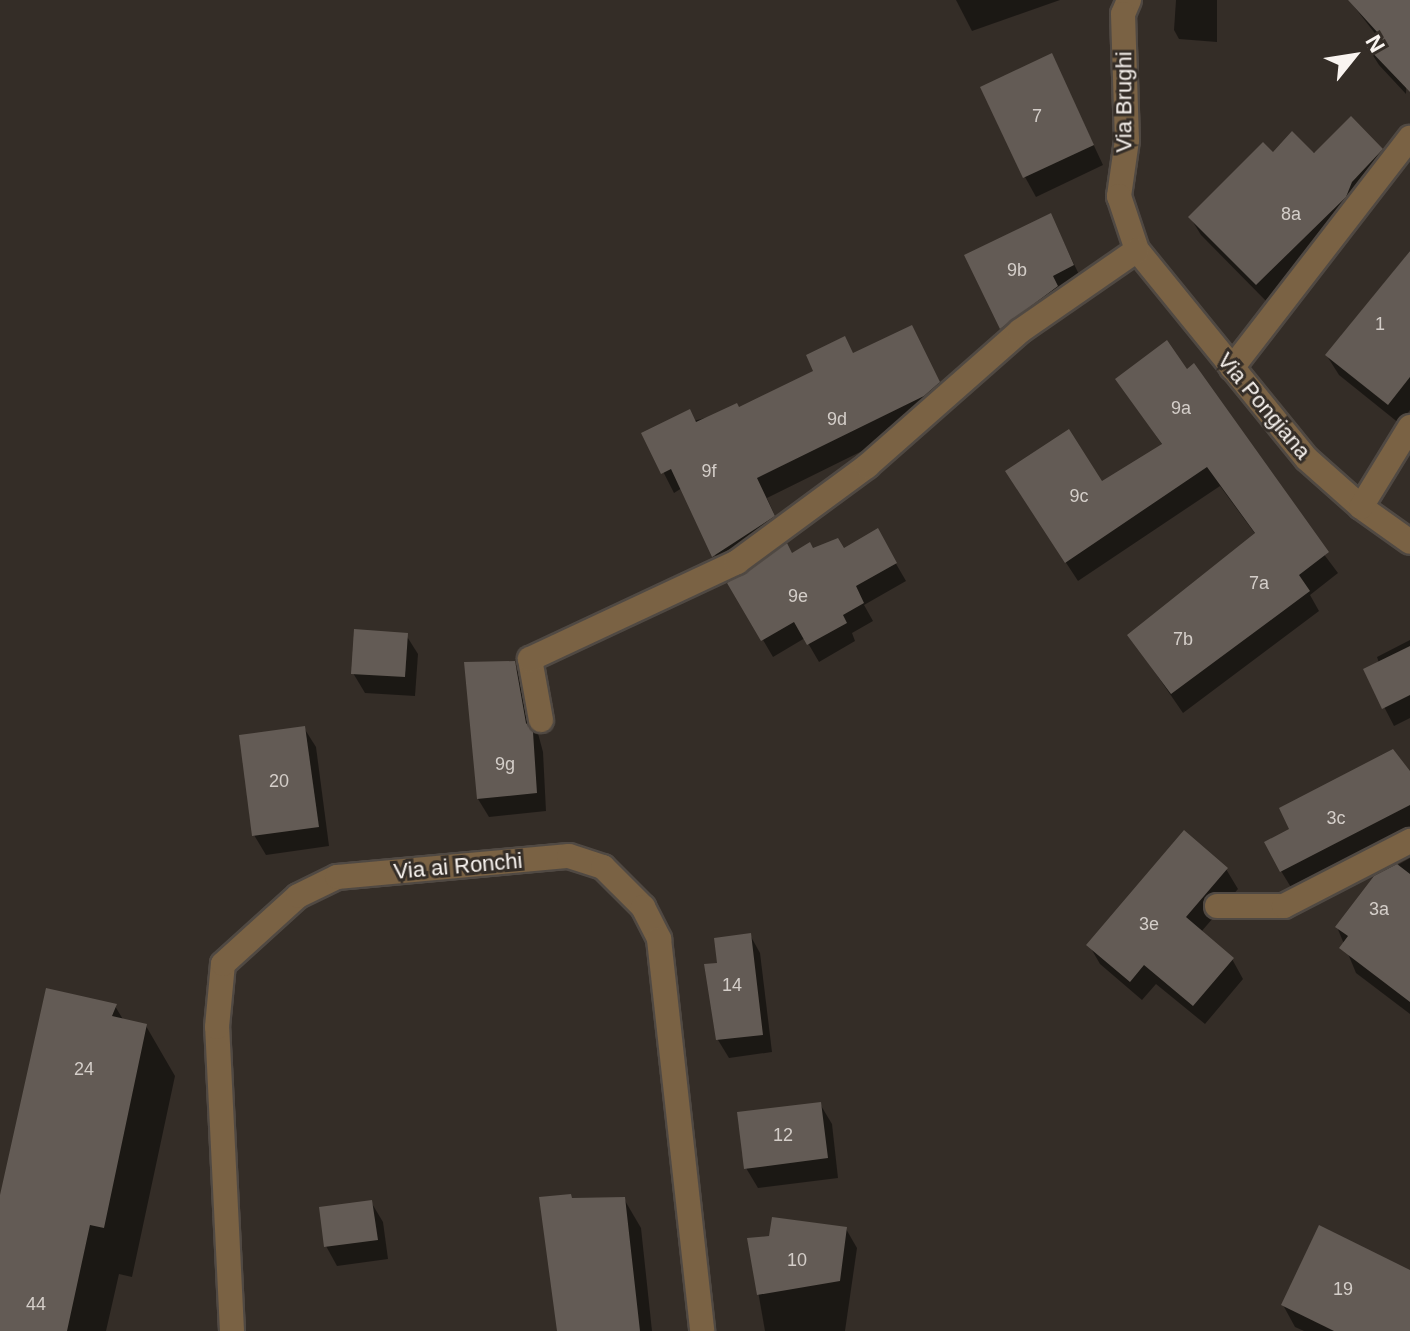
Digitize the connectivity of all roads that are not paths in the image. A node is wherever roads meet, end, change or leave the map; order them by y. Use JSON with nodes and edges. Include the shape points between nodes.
{"nodes":[{"id":1,"x":1129,"y":0,"type":"edge"},
{"id":2,"x":1410,"y":138,"type":"edge"},
{"id":3,"x":1137,"y":250,"type":"junction"},
{"id":4,"x":1232,"y":368,"type":"junction"},
{"id":5,"x":1410,"y":427,"type":"edge"},
{"id":6,"x":1361,"y":507,"type":"junction"},
{"id":7,"x":1410,"y":542,"type":"edge"},
{"id":8,"x":541,"y":720,"type":"dead end"},
{"id":9,"x":1410,"y":841,"type":"edge"},
{"id":10,"x":1217,"y":906,"type":"dead end"},
{"id":11,"x":232,"y":1331,"type":"edge"},
{"id":12,"x":702,"y":1331,"type":"edge"}],
"edges":[{"from":1,"to":3,"type":"street","name":"Via Brughi","via":[[1123,14],[1127,140],[1119,196]]},
{"from":2,"to":4,"type":"street"},
{"from":3,"to":4,"type":"street","name":"Via Pongiana"},
{"from":3,"to":8,"type":"street","via":[[1020,331],[867,466],[737,562],[530,659]]},
{"from":4,"to":6,"type":"street","name":"Via Pongiana","via":[[1307,459]]},
{"from":5,"to":6,"type":"street"},
{"from":6,"to":7,"type":"street","name":"Via Pongiana"},
{"from":9,"to":10,"type":"street","via":[[1284,906]]},
{"from":11,"to":12,"type":"street","name":"Via ai Ronchi","via":[[217,1027],[223,964],[298,896],[337,877],[569,856],[603,867],[643,907],[659,939]]}]}
